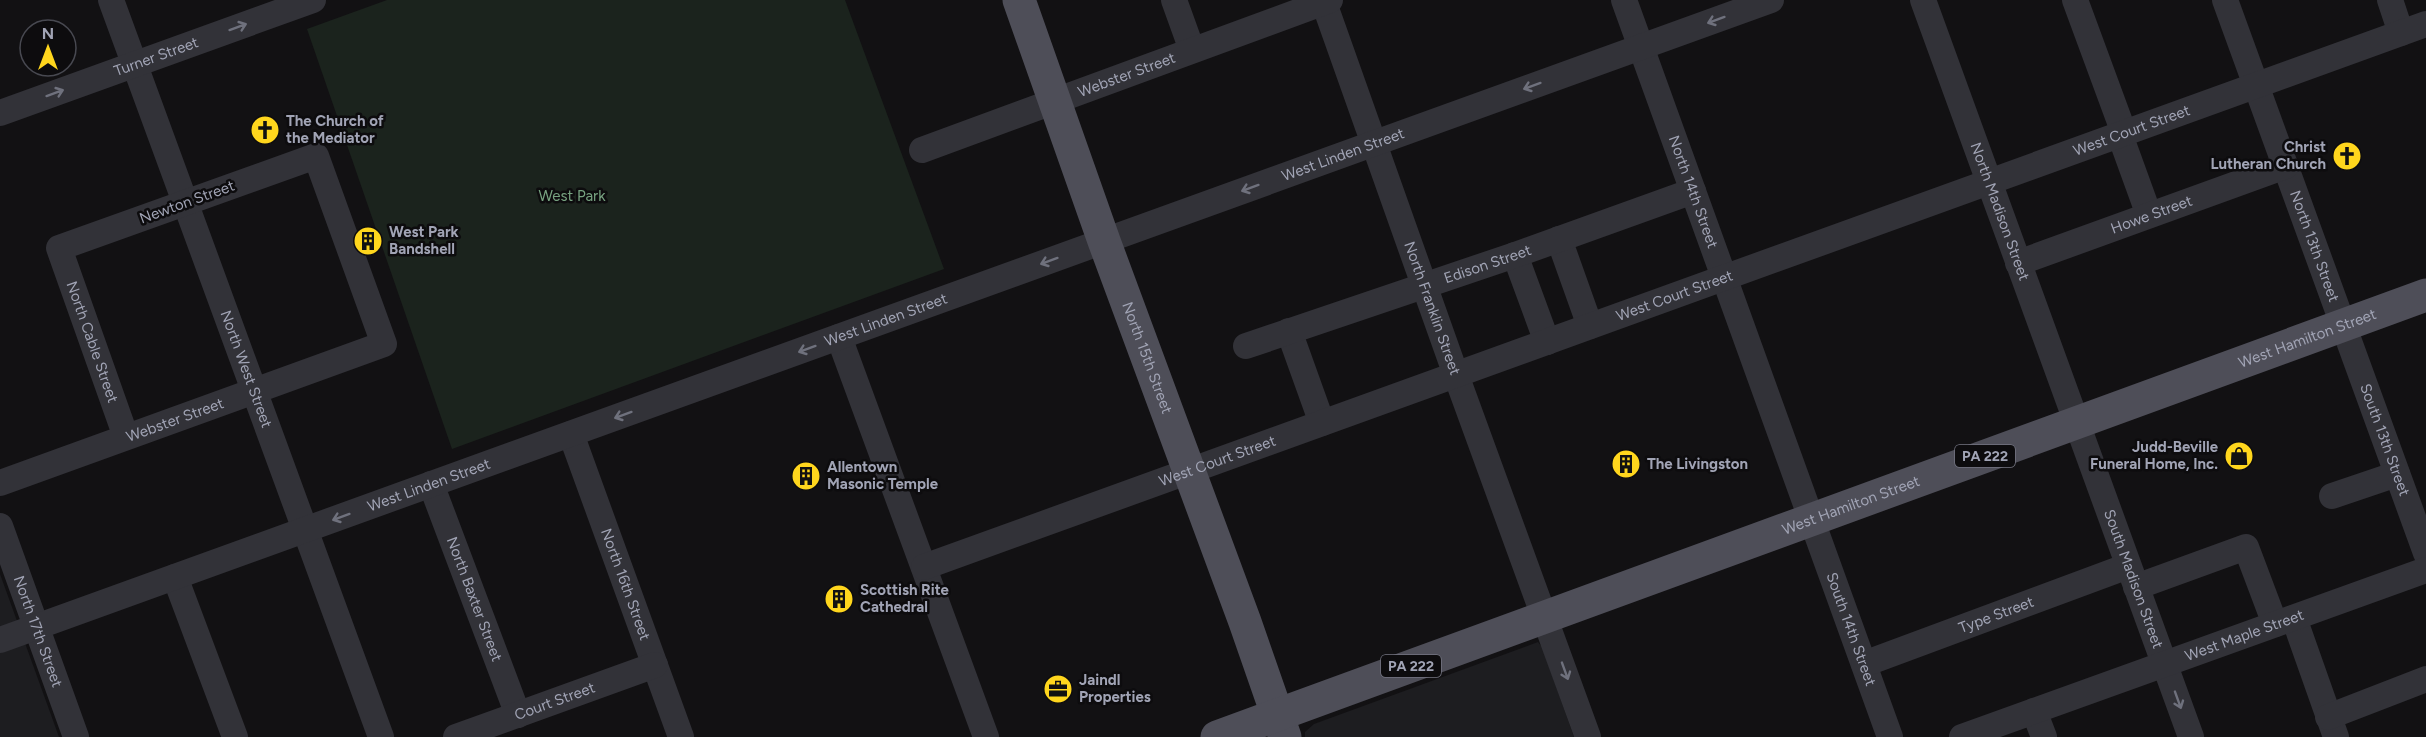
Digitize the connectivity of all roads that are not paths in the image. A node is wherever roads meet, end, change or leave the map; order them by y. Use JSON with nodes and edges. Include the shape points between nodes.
{"nodes":[{"id":1,"x":111,"y":0,"type":"edge"},
{"id":2,"x":313,"y":0,"type":"edge"},
{"id":3,"x":1020,"y":0,"type":"edge"},
{"id":4,"x":1174,"y":0,"type":"edge"},
{"id":5,"x":1624,"y":0,"type":"edge"},
{"id":6,"x":1771,"y":0,"type":"edge"},
{"id":7,"x":1923,"y":0,"type":"edge"},
{"id":8,"x":2075,"y":0,"type":"edge"},
{"id":9,"x":2225,"y":0,"type":"edge"},
{"id":10,"x":2390,"y":0,"type":"edge"},
{"id":11,"x":1326,"y":1,"type":"edge"},
{"id":12,"x":2426,"y":24,"type":"edge"},
{"id":13,"x":2402,"y":33,"type":"junction"},
{"id":14,"x":1641,"y":47,"type":"junction"},
{"id":15,"x":1192,"y":50,"type":"junction"},
{"id":16,"x":135,"y":64,"type":"junction"},
{"id":17,"x":2256,"y":85,"type":"junction"},
{"id":18,"x":1055,"y":100,"type":"junction"},
{"id":19,"x":0,"y":113,"type":"edge"},
{"id":20,"x":2122,"y":134,"type":"junction"},
{"id":21,"x":1374,"y":144,"type":"junction"},
{"id":22,"x":922,"y":150,"type":"dead end"},
{"id":23,"x":2286,"y":166,"type":"junction"},
{"id":24,"x":1989,"y":182,"type":"junction"},
{"id":25,"x":1693,"y":191,"type":"junction"},
{"id":26,"x":186,"y":202,"type":"junction"},
{"id":27,"x":2149,"y":215,"type":"junction"},
{"id":28,"x":1559,"y":239,"type":"junction"},
{"id":29,"x":1104,"y":241,"type":"junction"},
{"id":30,"x":58,"y":248,"type":"joint"},
{"id":31,"x":1515,"y":255,"type":"junction"},
{"id":32,"x":2018,"y":263,"type":"junction"},
{"id":33,"x":1724,"y":278,"type":"junction"},
{"id":34,"x":1425,"y":286,"type":"junction"},
{"id":35,"x":2426,"y":295,"type":"edge"},
{"id":36,"x":2343,"y":325,"type":"junction"},
{"id":37,"x":1590,"y":326,"type":"junction"},
{"id":38,"x":1289,"y":331,"type":"junction"},
{"id":39,"x":840,"y":337,"type":"junction"},
{"id":40,"x":1547,"y":342,"type":"junction"},
{"id":41,"x":384,"y":344,"type":"joint"},
{"id":42,"x":1246,"y":346,"type":"dead end"},
{"id":43,"x":1456,"y":375,"type":"junction"},
{"id":44,"x":255,"y":391,"type":"junction"},
{"id":45,"x":2076,"y":422,"type":"junction"},
{"id":46,"x":1322,"y":423,"type":"junction"},
{"id":47,"x":571,"y":434,"type":"junction"},
{"id":48,"x":126,"y":437,"type":"junction"},
{"id":49,"x":1189,"y":471,"type":"junction"},
{"id":50,"x":2397,"y":474,"type":"junction"},
{"id":51,"x":0,"y":483,"type":"edge"},
{"id":52,"x":431,"y":484,"type":"junction"},
{"id":53,"x":2332,"y":496,"type":"dead end"},
{"id":54,"x":1813,"y":520,"type":"junction"},
{"id":55,"x":0,"y":526,"type":"edge"},
{"id":56,"x":306,"y":530,"type":"junction"},
{"id":57,"x":2426,"y":553,"type":"edge"},
{"id":58,"x":924,"y":567,"type":"junction"},
{"id":59,"x":2426,"y":570,"type":"edge"},
{"id":60,"x":2132,"y":576,"type":"junction"},
{"id":61,"x":175,"y":577,"type":"junction"},
{"id":62,"x":1545,"y":616,"type":"junction"},
{"id":63,"x":2284,"y":621,"type":"junction"},
{"id":64,"x":37,"y":627,"type":"junction"},
{"id":65,"x":0,"y":640,"type":"edge"},
{"id":66,"x":1864,"y":664,"type":"junction"},
{"id":67,"x":2165,"y":664,"type":"junction"},
{"id":68,"x":655,"y":665,"type":"junction"},
{"id":69,"x":2426,"y":680,"type":"edge"},
{"id":70,"x":2034,"y":711,"type":"junction"},
{"id":71,"x":518,"y":715,"type":"junction"},
{"id":72,"x":1281,"y":726,"type":"edge"},
{"id":73,"x":2332,"y":727,"type":"edge"},
{"id":74,"x":76,"y":737,"type":"edge"},
{"id":75,"x":234,"y":737,"type":"edge"},
{"id":76,"x":381,"y":737,"type":"edge"},
{"id":77,"x":456,"y":737,"type":"edge"},
{"id":78,"x":681,"y":737,"type":"edge"},
{"id":79,"x":986,"y":737,"type":"edge"},
{"id":80,"x":1217,"y":737,"type":"edge"},
{"id":81,"x":1588,"y":737,"type":"edge"},
{"id":82,"x":1890,"y":737,"type":"edge"},
{"id":83,"x":1962,"y":737,"type":"edge"},
{"id":84,"x":2044,"y":737,"type":"edge"},
{"id":85,"x":2191,"y":737,"type":"edge"}],
"edges":[{"from":1,"to":16,"type":"street","name":"North West Street"},
{"from":16,"to":2,"type":"street","name":"Turner Street","one_way":true},
{"from":3,"to":18,"type":"main road","name":"North 15th Street"},
{"from":4,"to":15,"type":"street"},
{"from":5,"to":14,"type":"street","name":"North 14th Street"},
{"from":6,"to":14,"type":"street","name":"West Linden Street","one_way":true},
{"from":7,"to":24,"type":"street","name":"North Madison Street"},
{"from":8,"to":20,"type":"street"},
{"from":9,"to":17,"type":"street","name":"North 13th Street"},
{"from":10,"to":13,"type":"street"},
{"from":11,"to":15,"type":"street","name":"Webster Street"},
{"from":11,"to":21,"type":"street","name":"North Franklin Street"},
{"from":12,"to":13,"type":"street","name":"West Court Street"},
{"from":13,"to":17,"type":"street","name":"West Court Street"},
{"from":14,"to":21,"type":"street","name":"West Linden Street","one_way":true},
{"from":14,"to":25,"type":"street","name":"North 14th Street"},
{"from":15,"to":18,"type":"street","name":"Webster Street"},
{"from":19,"to":16,"type":"street","name":"Turner Street","one_way":true},
{"from":16,"to":26,"type":"street","name":"North West Street"},
{"from":17,"to":20,"type":"street","name":"West Court Street"},
{"from":17,"to":23,"type":"street","name":"North 13th Street"},
{"from":18,"to":22,"type":"street","name":"Webster Street"},
{"from":18,"to":29,"type":"main road","name":"North 15th Street"},
{"from":20,"to":24,"type":"street","name":"West Court Street"},
{"from":20,"to":27,"type":"street"},
{"from":21,"to":29,"type":"street","name":"West Linden Street","one_way":true},
{"from":21,"to":34,"type":"street","name":"North Franklin Street"},
{"from":23,"to":27,"type":"street","name":"Howe Street"},
{"from":23,"to":36,"type":"street","name":"North 13th Street"},
{"from":24,"to":32,"type":"street","name":"North Madison Street"},
{"from":24,"to":33,"type":"street","name":"West Court Street"},
{"from":25,"to":28,"type":"street","name":"Edison Street"},
{"from":25,"to":33,"type":"street","name":"North 14th Street"},
{"from":26,"to":30,"type":"street","name":"Newton Street"},
{"from":26,"to":41,"type":"street","name":"Newton Street","via":[[316,156]]},
{"from":26,"to":44,"type":"street","name":"North West Street"},
{"from":27,"to":32,"type":"street","name":"Howe Street"},
{"from":28,"to":31,"type":"street","name":"Edison Street"},
{"from":28,"to":37,"type":"street"},
{"from":29,"to":39,"type":"street","name":"West Linden Street","one_way":true},
{"from":29,"to":49,"type":"main road","name":"North 15th Street"},
{"from":30,"to":48,"type":"street","name":"North Cable Street"},
{"from":31,"to":34,"type":"street","name":"Edison Street"},
{"from":31,"to":40,"type":"street"},
{"from":32,"to":45,"type":"street","name":"North Madison Street"},
{"from":33,"to":37,"type":"street","name":"West Court Street"},
{"from":33,"to":54,"type":"street","name":"North 14th Street"},
{"from":34,"to":38,"type":"street","name":"Edison Street"},
{"from":34,"to":43,"type":"street","name":"North Franklin Street"},
{"from":35,"to":36,"type":"main road","name":"West Hamilton Street","number":"PA 222"},
{"from":36,"to":45,"type":"main road","name":"West Hamilton Street","number":"PA 222"},
{"from":36,"to":50,"type":"street","name":"South 13th Street"},
{"from":37,"to":40,"type":"street","name":"West Court Street"},
{"from":38,"to":42,"type":"street","name":"Edison Street"},
{"from":38,"to":46,"type":"street"},
{"from":39,"to":47,"type":"street","name":"West Linden Street","one_way":true},
{"from":39,"to":58,"type":"street"},
{"from":40,"to":43,"type":"street","name":"West Court Street"},
{"from":41,"to":44,"type":"street","name":"Webster Street"},
{"from":43,"to":46,"type":"street","name":"West Court Street"},
{"from":43,"to":62,"type":"street","name":"North Franklin Street"},
{"from":44,"to":48,"type":"street","name":"Webster Street"},
{"from":44,"to":56,"type":"street","name":"North West Street"},
{"from":45,"to":54,"type":"main road","name":"West Hamilton Street","number":"PA 222"},
{"from":45,"to":60,"type":"street","name":"South Madison Street"},
{"from":46,"to":49,"type":"street","name":"West Court Street"},
{"from":47,"to":52,"type":"street","name":"West Linden Street"},
{"from":47,"to":68,"type":"street","name":"North 16th Street"},
{"from":48,"to":51,"type":"street","name":"Webster Street"},
{"from":49,"to":58,"type":"street","name":"West Court Street"},
{"from":49,"to":72,"type":"main road","name":"North 15th Street"},
{"from":50,"to":53,"type":"street"},
{"from":50,"to":57,"type":"street","name":"South 13th Street"},
{"from":52,"to":56,"type":"street","name":"West Linden Street","one_way":true},
{"from":52,"to":71,"type":"street","name":"North Baxter Street"},
{"from":54,"to":62,"type":"main road","name":"West Hamilton Street","number":"PA 222"},
{"from":54,"to":66,"type":"street","name":"South 14th Street"},
{"from":55,"to":64,"type":"street","name":"North 17th Street"},
{"from":56,"to":61,"type":"street","name":"West Linden Street"},
{"from":56,"to":76,"type":"street","name":"North West Street"},
{"from":58,"to":79,"type":"street"},
{"from":59,"to":63,"type":"street","name":"West Maple Street"},
{"from":60,"to":63,"type":"street","name":"Type Street","via":[[2246,547]]},
{"from":60,"to":66,"type":"street","name":"Type Street"},
{"from":60,"to":67,"type":"street","name":"South Madison Street"},
{"from":61,"to":64,"type":"street","name":"West Linden Street"},
{"from":61,"to":75,"type":"street"},
{"from":62,"to":72,"type":"main road","name":"West Hamilton Street","number":"PA 222"},
{"from":62,"to":81,"type":"street","name":"North Franklin Street","one_way":true},
{"from":63,"to":67,"type":"street","name":"West Maple Street"},
{"from":63,"to":73,"type":"street"},
{"from":64,"to":65,"type":"street","name":"West Linden Street"},
{"from":64,"to":74,"type":"street","name":"North 17th Street"},
{"from":66,"to":82,"type":"street","name":"South 14th Street"},
{"from":67,"to":70,"type":"street","name":"West Maple Street"},
{"from":67,"to":85,"type":"street","name":"South Madison Street","one_way":true},
{"from":68,"to":71,"type":"street","name":"Court Street"},
{"from":68,"to":78,"type":"street","name":"North 16th Street"},
{"from":69,"to":73,"type":"street"},
{"from":70,"to":83,"type":"street","name":"West Maple Street"},
{"from":70,"to":84,"type":"street"},
{"from":71,"to":77,"type":"street","name":"Court Street"},
{"from":72,"to":80,"type":"main road","number":"PA 222"}]}
